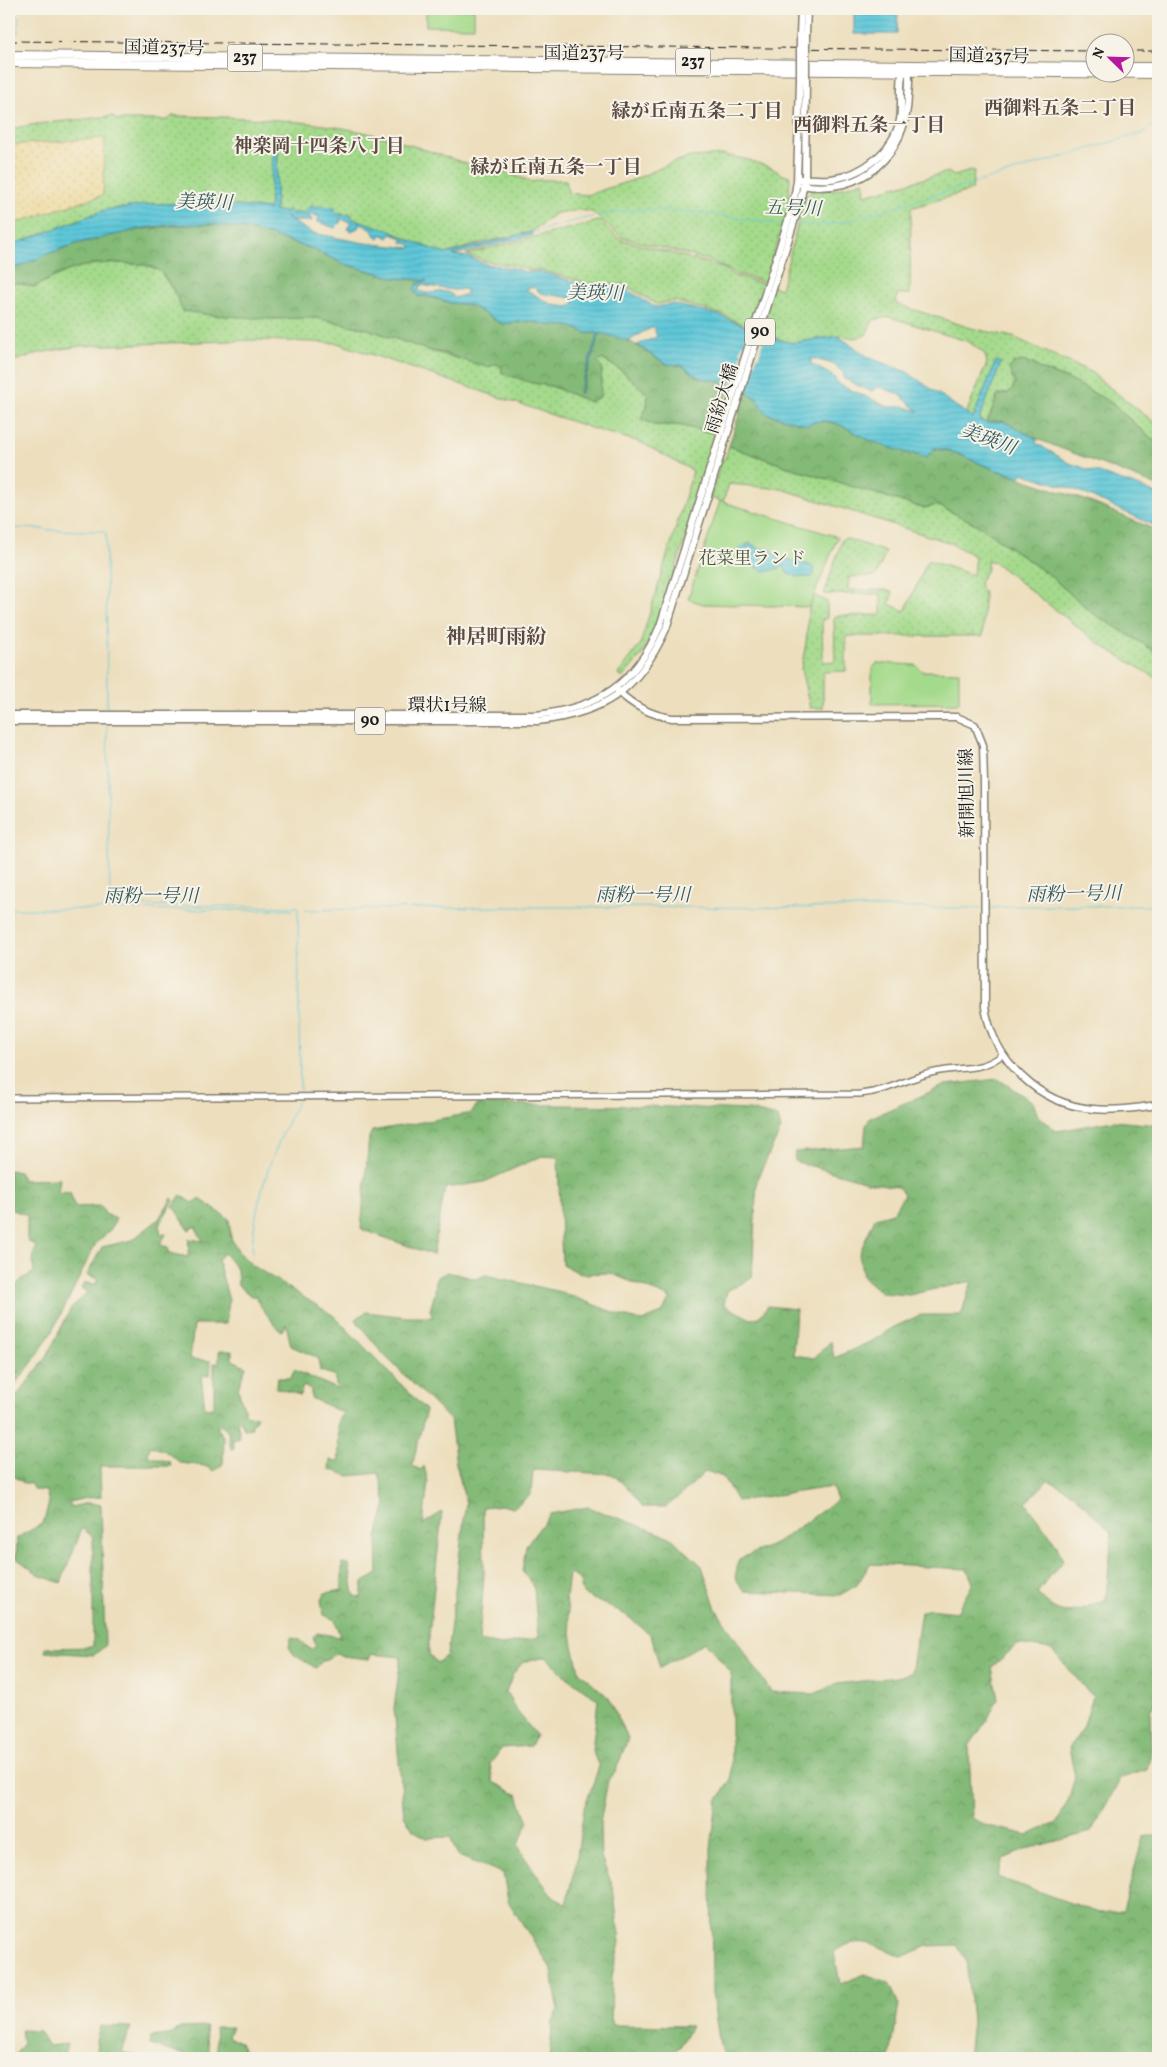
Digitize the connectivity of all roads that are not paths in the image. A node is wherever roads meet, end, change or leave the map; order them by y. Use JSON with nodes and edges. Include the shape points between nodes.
{"nodes":[{"id":1,"x":801,"y":9,"type":"edge"},
{"id":2,"x":807,"y":9,"type":"edge"},
{"id":3,"x":803,"y":35,"type":"junction"},
{"id":4,"x":9,"y":55,"type":"edge"},
{"id":5,"x":159,"y":61,"type":"junction"},
{"id":6,"x":9,"y":63,"type":"edge"},
{"id":7,"x":1084,"y":67,"type":"edge"},
{"id":8,"x":1134,"y":67,"type":"edge"},
{"id":9,"x":1158,"y":67,"type":"edge"},
{"id":10,"x":906,"y":69,"type":"junction"},
{"id":11,"x":1158,"y":74,"type":"edge"},
{"id":12,"x":803,"y":80,"type":"junction"},
{"id":13,"x":797,"y":182,"type":"junction"},
{"id":14,"x":804,"y":182,"type":"junction"},
{"id":15,"x":796,"y":205,"type":"junction"},
{"id":16,"x":718,"y":457,"type":"joint"},
{"id":17,"x":618,"y":690,"type":"junction"},
{"id":18,"x":9,"y":715,"type":"edge"},
{"id":19,"x":100,"y":718,"type":"junction"},
{"id":20,"x":9,"y":721,"type":"edge"},
{"id":21,"x":1002,"y":1055,"type":"junction"},
{"id":22,"x":9,"y":1098,"type":"edge"},
{"id":23,"x":1158,"y":1105,"type":"edge"}],
"edges":[{"from":1,"to":3,"type":"main road","number":"90"},
{"from":2,"to":3,"type":"main road","number":"90"},
{"from":3,"to":12,"type":"main road","number":"90","bridge":true},
{"from":4,"to":5,"type":"highway","name":"国道237号","number":"237"},
{"from":5,"to":6,"type":"highway","name":"国道237号","number":"237"},
{"from":5,"to":10,"type":"highway","name":"国道237号","number":"237"},
{"from":7,"to":10,"type":"highway","name":"国道237号","number":"237"},
{"from":8,"to":9,"type":"highway"},
{"from":10,"to":11,"type":"highway","name":"国道237号","number":"237"},
{"from":10,"to":14,"type":"main road","via":[[906,120],[901,137],[890,153],[862,177],[839,185]]},
{"from":12,"to":13,"type":"main road","number":"90"},
{"from":12,"to":14,"type":"main road","number":"90"},
{"from":13,"to":14,"type":"main road"},
{"from":13,"to":15,"type":"main road","number":"90"},
{"from":14,"to":15,"type":"main road","number":"90"},
{"from":15,"to":16,"type":"main road","name":"雨紛大橋","number":"90"},
{"from":16,"to":17,"type":"main road","name":"環状1号線","number":"90","via":[[658,631],[644,658]]},
{"from":17,"to":19,"type":"main road","name":"環状1号線","number":"90","via":[[594,709],[538,721]]},
{"from":17,"to":21,"type":"main road","name":"新開旭川線","via":[[646,711],[672,718],[942,716],[975,725],[983,745],[985,1007]]},
{"from":18,"to":19,"type":"main road","name":"環状1号線","number":"90"},
{"from":19,"to":20,"type":"main road","name":"環状1号線","number":"90"},
{"from":21,"to":22,"type":"street","via":[[983,1067],[933,1072],[878,1092],[860,1094]]},
{"from":21,"to":23,"type":"main road","name":"新開旭川線","via":[[1029,1084],[1068,1104],[1116,1110]]}]}
